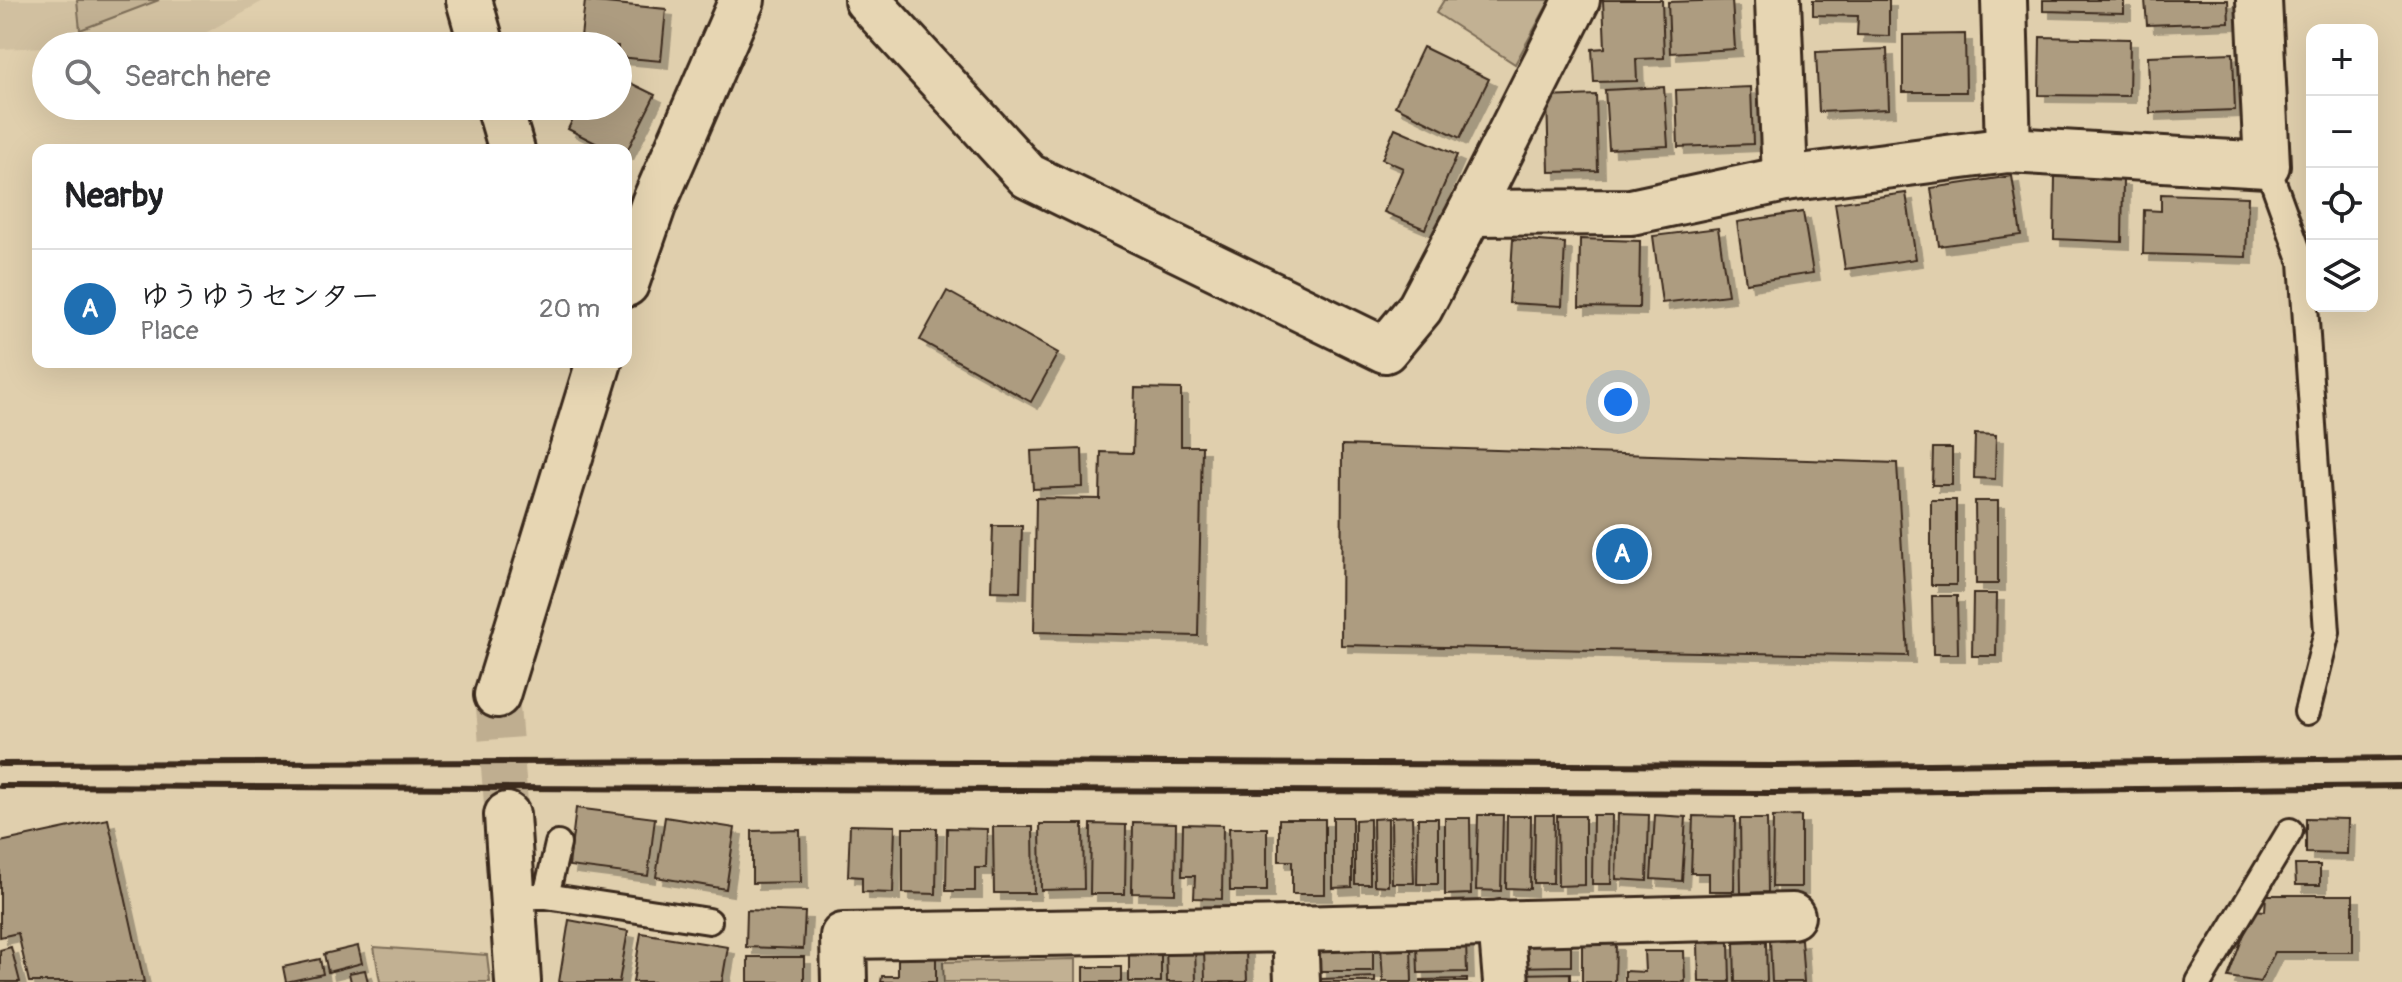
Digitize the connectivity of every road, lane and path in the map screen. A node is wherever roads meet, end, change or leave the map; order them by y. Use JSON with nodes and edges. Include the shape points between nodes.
{"nodes":[{"id":1,"x":469,"y":0,"type":"edge"},
{"id":2,"x":742,"y":0,"type":"edge"},
{"id":3,"x":867,"y":0,"type":"edge"},
{"id":4,"x":1577,"y":0,"type":"edge"},
{"id":5,"x":1778,"y":0,"type":"edge"},
{"id":6,"x":2004,"y":0,"type":"edge"},
{"id":7,"x":2259,"y":0,"type":"edge"},
{"id":8,"x":478,"y":32,"type":"edge"},
{"id":9,"x":503,"y":120,"type":"edge"},
{"id":10,"x":510,"y":144,"type":"edge"},
{"id":11,"x":2008,"y":150,"type":"junction"},
{"id":12,"x":2267,"y":165,"type":"junction"},
{"id":13,"x":1785,"y":179,"type":"junction"},
{"id":14,"x":1470,"y":213,"type":"junction"},
{"id":15,"x":632,"y":267,"type":"edge"},
{"id":16,"x":586,"y":375,"type":"edge"},
{"id":17,"x":497,"y":695,"type":"tunnel mouth"},
{"id":18,"x":2307,"y":712,"type":"dead end"},
{"id":19,"x":507,"y":815,"type":"tunnel mouth"},
{"id":20,"x":2290,"y":831,"type":"dead end"},
{"id":21,"x":558,"y":844,"type":"dead end"},
{"id":22,"x":530,"y":896,"type":"junction"},
{"id":23,"x":1792,"y":916,"type":"dead end"},
{"id":24,"x":709,"y":921,"type":"dead end"},
{"id":25,"x":1501,"y":923,"type":"junction"},
{"id":26,"x":1295,"y":929,"type":"junction"},
{"id":27,"x":518,"y":982,"type":"edge"},
{"id":28,"x":844,"y":982,"type":"edge"},
{"id":29,"x":1297,"y":982,"type":"edge"},
{"id":30,"x":1506,"y":982,"type":"edge"},
{"id":31,"x":2199,"y":982,"type":"edge"}],
"edges":[{"from":1,"to":8,"type":"street"},
{"from":2,"to":15,"type":"street"},
{"from":3,"to":14,"type":"street","via":[[1028,176],[1385,350],[1420,308]]},
{"from":4,"to":14,"type":"street"},
{"from":5,"to":13,"type":"street"},
{"from":6,"to":11,"type":"street"},
{"from":7,"to":12,"type":"street"},
{"from":9,"to":10,"type":"street"},
{"from":11,"to":12,"type":"street"},
{"from":11,"to":13,"type":"street"},
{"from":12,"to":18,"type":"lane","via":[[2302,262],[2327,632]]},
{"from":13,"to":14,"type":"street","via":[[1631,212]]},
{"from":16,"to":17,"type":"street"},
{"from":19,"to":22,"type":"street"},
{"from":20,"to":31,"type":"lane"},
{"from":21,"to":22,"type":"lane"},
{"from":22,"to":24,"type":"lane"},
{"from":22,"to":27,"type":"street"},
{"from":23,"to":25,"type":"street"},
{"from":25,"to":26,"type":"street"},
{"from":25,"to":30,"type":"street"},
{"from":26,"to":28,"type":"street","via":[[843,936]]},
{"from":26,"to":29,"type":"street"}]}
